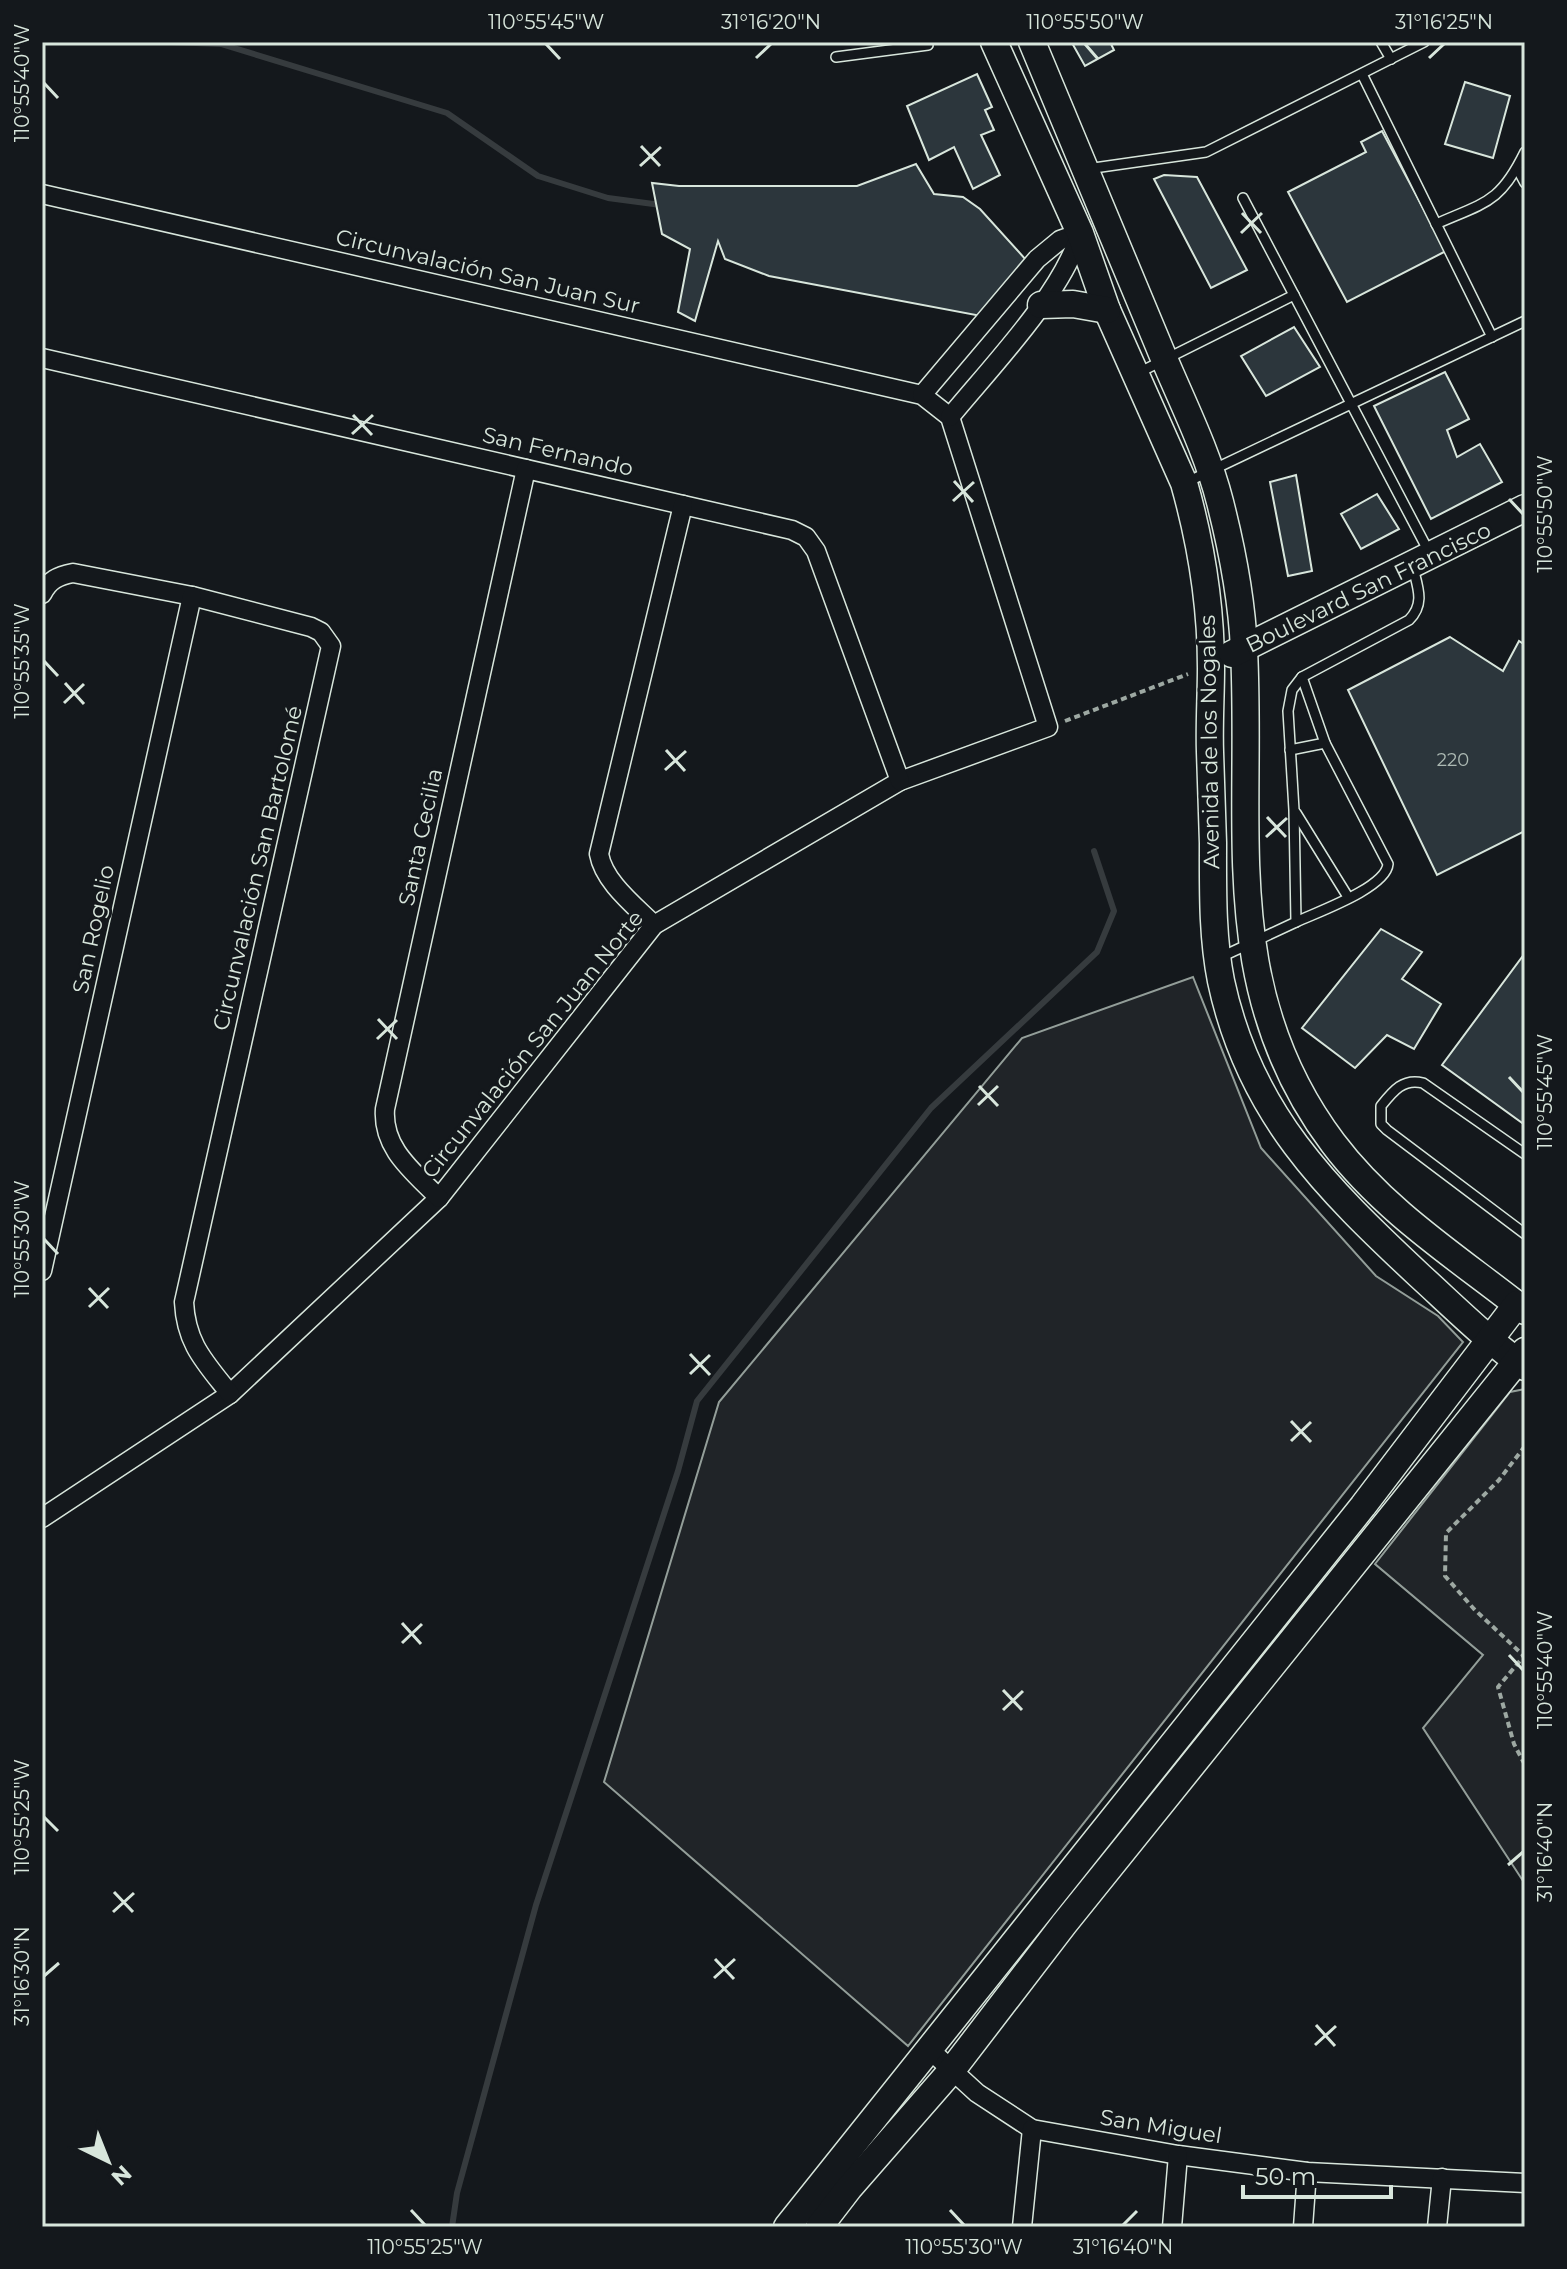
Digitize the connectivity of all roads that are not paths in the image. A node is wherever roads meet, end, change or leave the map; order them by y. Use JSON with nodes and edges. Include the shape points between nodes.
{"nodes":[{"id":1,"x":994,"y":42,"type":"edge"},
{"id":2,"x":1032,"y":42,"type":"edge"},
{"id":3,"x":1381,"y":42,"type":"edge"},
{"id":4,"x":1424,"y":42,"type":"edge"},
{"id":5,"x":931,"y":43,"type":"edge"},
{"id":6,"x":836,"y":57,"type":"dead end"},
{"id":7,"x":1391,"y":59,"type":"junction"},
{"id":8,"x":1362,"y":74,"type":"junction"},
{"id":9,"x":1525,"y":152,"type":"edge"},
{"id":10,"x":1517,"y":168,"type":"junction"},
{"id":11,"x":1084,"y":169,"type":"junction"},
{"id":12,"x":1525,"y":183,"type":"edge"},
{"id":13,"x":42,"y":194,"type":"edge"},
{"id":14,"x":1243,"y":198,"type":"dead end"},
{"id":15,"x":1436,"y":224,"type":"junction"},
{"id":16,"x":1080,"y":233,"type":"junction"},
{"id":17,"x":1121,"y":256,"type":"junction"},
{"id":18,"x":1294,"y":295,"type":"junction"},
{"id":19,"x":1041,"y":305,"type":"junction"},
{"id":20,"x":1107,"y":310,"type":"junction"},
{"id":21,"x":1525,"y":321,"type":"edge"},
{"id":22,"x":1492,"y":337,"type":"junction"},
{"id":23,"x":42,"y":358,"type":"edge"},
{"id":24,"x":1165,"y":361,"type":"junction"},
{"id":25,"x":1135,"y":375,"type":"junction"},
{"id":26,"x":922,"y":395,"type":"junction"},
{"id":27,"x":1352,"y":404,"type":"junction"},
{"id":28,"x":950,"y":417,"type":"junction"},
{"id":29,"x":526,"y":469,"type":"junction"},
{"id":30,"x":1211,"y":471,"type":"junction"},
{"id":31,"x":1184,"y":483,"type":"junction"},
{"id":32,"x":683,"y":505,"type":"junction"},
{"id":33,"x":1525,"y":508,"type":"edge"},
{"id":34,"x":1422,"y":560,"type":"junction"},
{"id":35,"x":42,"y":594,"type":"edge"},
{"id":36,"x":192,"y":596,"type":"junction"},
{"id":37,"x":1244,"y":648,"type":"junction"},
{"id":38,"x":1211,"y":665,"type":"junction"},
{"id":39,"x":1302,"y":677,"type":"junction"},
{"id":40,"x":1325,"y":743,"type":"junction"},
{"id":41,"x":1290,"y":750,"type":"junction"},
{"id":42,"x":900,"y":781,"type":"junction"},
{"id":43,"x":1294,"y":810,"type":"junction"},
{"id":44,"x":1348,"y":897,"type":"junction"},
{"id":45,"x":1296,"y":922,"type":"junction"},
{"id":46,"x":654,"y":925,"type":"junction"},
{"id":47,"x":1250,"y":941,"type":"junction"},
{"id":48,"x":1218,"y":958,"type":"junction"},
{"id":49,"x":1525,"y":1154,"type":"edge"},
{"id":50,"x":439,"y":1198,"type":"junction"},
{"id":51,"x":1525,"y":1234,"type":"edge"},
{"id":52,"x":42,"y":1271,"type":"edge"},
{"id":53,"x":1521,"y":1307,"type":"edge"},
{"id":54,"x":1489,"y":1340,"type":"junction"},
{"id":55,"x":1522,"y":1360,"type":"edge"},
{"id":56,"x":230,"y":1394,"type":"junction"},
{"id":57,"x":1363,"y":1506,"type":"junction"},
{"id":58,"x":42,"y":1518,"type":"edge"},
{"id":59,"x":1387,"y":1523,"type":"junction"},
{"id":60,"x":930,"y":2050,"type":"junction"},
{"id":61,"x":952,"y":2070,"type":"junction"},
{"id":62,"x":1032,"y":2129,"type":"junction"},
{"id":63,"x":1178,"y":2155,"type":"junction"},
{"id":64,"x":1307,"y":2172,"type":"junction"},
{"id":65,"x":1442,"y":2178,"type":"junction"},
{"id":66,"x":1525,"y":2183,"type":"edge"},
{"id":67,"x":787,"y":2227,"type":"edge"},
{"id":68,"x":819,"y":2227,"type":"edge"},
{"id":69,"x":1022,"y":2227,"type":"edge"},
{"id":70,"x":1172,"y":2227,"type":"edge"},
{"id":71,"x":1303,"y":2227,"type":"edge"},
{"id":72,"x":1437,"y":2227,"type":"edge"}],
"edges":[{"from":1,"to":16,"type":"main road","name":"Avenida de los Nogales"},
{"from":2,"to":11,"type":"main road","name":"Avenida de los Nogales"},
{"from":3,"to":7,"type":"lane"},
{"from":4,"to":7,"type":"lane"},
{"from":5,"to":6,"type":"lane"},
{"from":7,"to":8,"type":"lane"},
{"from":8,"to":11,"type":"lane","via":[[1206,152]]},
{"from":8,"to":15,"type":"lane"},
{"from":9,"to":10,"type":"lane"},
{"from":10,"to":12,"type":"lane"},
{"from":10,"to":15,"type":"lane","via":[[1494,199]]},
{"from":11,"to":16,"type":"main road"},
{"from":11,"to":17,"type":"main road","name":"Avenida de los Nogales"},
{"from":13,"to":26,"type":"street","name":"Circunvalación San Juan Sur"},
{"from":14,"to":18,"type":"lane"},
{"from":15,"to":22,"type":"lane"},
{"from":16,"to":17,"type":"main road"},
{"from":16,"to":19,"type":"street","via":[[1074,255]]},
{"from":16,"to":20,"type":"main road","name":"Avenida de los Nogales"},
{"from":16,"to":26,"type":"street","via":[[1060,240],[1037,259]]},
{"from":17,"to":24,"type":"main road","name":"Avenida de los Nogales"},
{"from":18,"to":24,"type":"lane"},
{"from":18,"to":27,"type":"lane"},
{"from":19,"to":20,"type":"main road"},
{"from":19,"to":28,"type":"street"},
{"from":20,"to":25,"type":"main road","name":"Avenida de los Nogales"},
{"from":21,"to":22,"type":"lane"},
{"from":22,"to":27,"type":"lane"},
{"from":23,"to":29,"type":"street","name":"San Fernando"},
{"from":24,"to":25,"type":"lane"},
{"from":24,"to":30,"type":"main road","name":"Avenida de los Nogales"},
{"from":25,"to":31,"type":"main road","name":"Avenida de los Nogales"},
{"from":26,"to":28,"type":"street","name":"Circunvalación San Juan Sur"},
{"from":27,"to":30,"type":"lane"},
{"from":27,"to":34,"type":"lane"},
{"from":28,"to":42,"type":"street","name":"Circunvalación San Juan Norte","via":[[1048,727]]},
{"from":29,"to":32,"type":"street","name":"San Fernando"},
{"from":29,"to":50,"type":"street","name":"Santa Cecilia","via":[[385,1109],[392,1146]]},
{"from":30,"to":31,"type":"lane"},
{"from":30,"to":37,"type":"main road","name":"Avenida de los Nogales","via":[[1236,583]]},
{"from":31,"to":38,"type":"main road","name":"Avenida de los Nogales","via":[[1200,546]]},
{"from":32,"to":42,"type":"street","name":"San Fernando","via":[[806,537],[816,551]]},
{"from":32,"to":46,"type":"street","via":[[599,854],[610,879]]},
{"from":33,"to":34,"type":"main road","name":"Boulevard San Francisco"},
{"from":34,"to":37,"type":"main road","name":"Boulevard San Francisco"},
{"from":34,"to":39,"type":"lane","via":[[1419,608],[1409,620]]},
{"from":35,"to":36,"type":"street","name":"Circunvalación San Bartolomé","via":[[58,576],[73,573]]},
{"from":36,"to":52,"type":"street","name":"San Rogelio"},
{"from":36,"to":56,"type":"street","name":"Circunvalación San Bartolomé","via":[[311,627],[331,646],[184,1302],[197,1352]]},
{"from":37,"to":38,"type":"main road","name":"Boulevard San Francisco"},
{"from":37,"to":47,"type":"main road","name":"Avenida de los Nogales"},
{"from":38,"to":48,"type":"main road","name":"Avenida de los Nogales"},
{"from":39,"to":40,"type":"lane"},
{"from":39,"to":41,"type":"lane","via":[[1292,690],[1288,711]]},
{"from":40,"to":41,"type":"lane"},
{"from":40,"to":44,"type":"lane","via":[[1388,864],[1380,880]]},
{"from":41,"to":43,"type":"lane"},
{"from":42,"to":46,"type":"street","name":"Circunvalación San Juan Norte"},
{"from":43,"to":44,"type":"lane"},
{"from":43,"to":45,"type":"lane"},
{"from":44,"to":45,"type":"lane"},
{"from":45,"to":47,"type":"lane"},
{"from":46,"to":50,"type":"street","name":"Circunvalación San Juan Norte"},
{"from":47,"to":48,"type":"lane"},
{"from":47,"to":53,"type":"main road","name":"Avenida de los Nogales","via":[[1283,1056],[1305,1103],[1335,1145],[1389,1205]]},
{"from":48,"to":54,"type":"main road","name":"Avenida de los Nogales","via":[[1230,1017],[1274,1117],[1349,1208]]},
{"from":49,"to":51,"type":"lane","via":[[1423,1083],[1402,1084],[1381,1106],[1381,1124],[1387,1130]]},
{"from":50,"to":56,"type":"street","name":"Circunvalación San Juan Norte"},
{"from":53,"to":54,"type":"main road"},
{"from":54,"to":55,"type":"main road","name":"Avenida de los Nogales"},
{"from":54,"to":57,"type":"main road"},
{"from":55,"to":59,"type":"main road"},
{"from":56,"to":58,"type":"street","name":"Circunvalación San Juan Norte"},
{"from":57,"to":59,"type":"main road"},
{"from":57,"to":60,"type":"main road"},
{"from":59,"to":61,"type":"main road"},
{"from":60,"to":61,"type":"street","name":"San Miguel"},
{"from":60,"to":67,"type":"main road"},
{"from":61,"to":62,"type":"street","name":"San Miguel"},
{"from":61,"to":68,"type":"main road"},
{"from":62,"to":63,"type":"street","name":"San Miguel"},
{"from":62,"to":69,"type":"street"},
{"from":63,"to":64,"type":"street","name":"San Miguel"},
{"from":63,"to":70,"type":"street"},
{"from":64,"to":65,"type":"street","name":"San Miguel"},
{"from":64,"to":71,"type":"street"},
{"from":65,"to":66,"type":"street","name":"San Miguel"},
{"from":65,"to":72,"type":"street"}]}
